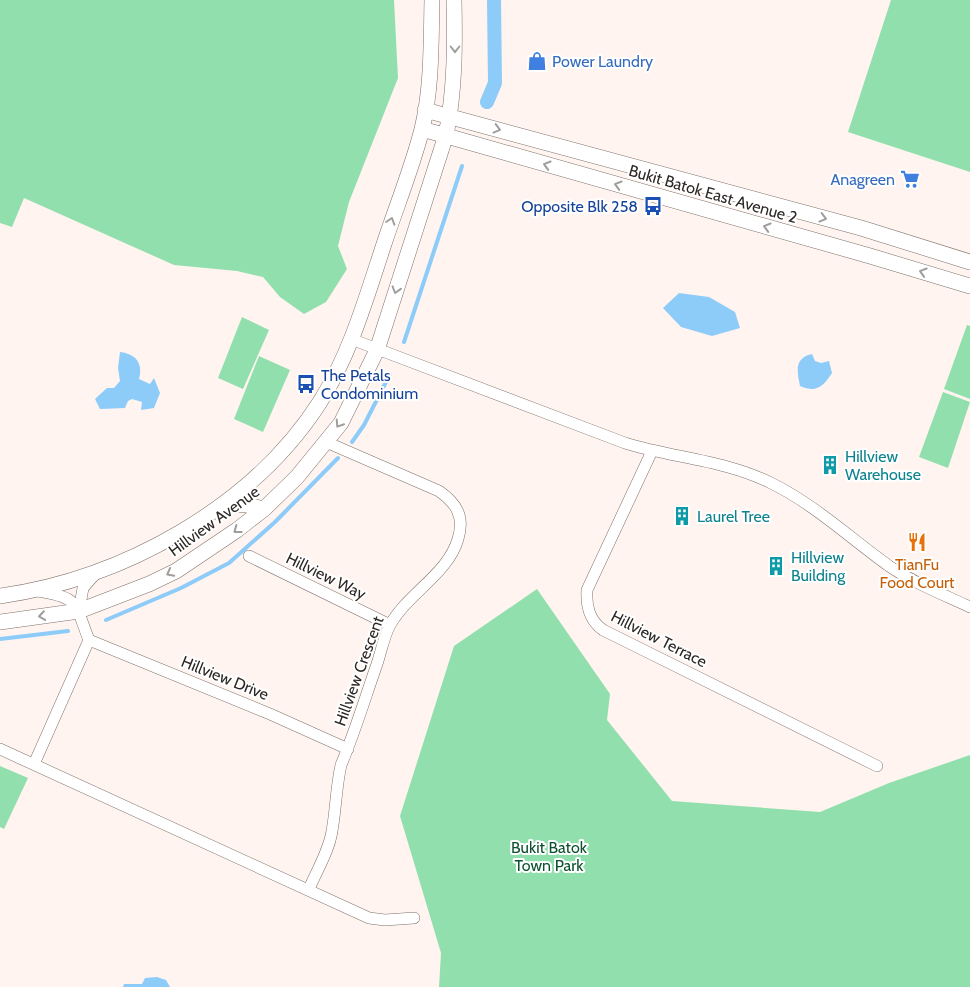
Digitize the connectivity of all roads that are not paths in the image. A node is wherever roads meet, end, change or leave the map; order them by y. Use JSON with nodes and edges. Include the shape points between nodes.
{"nodes":[{"id":1,"x":432,"y":0,"type":"edge"},
{"id":2,"x":454,"y":0,"type":"edge"},
{"id":3,"x":425,"y":110,"type":"junction"},
{"id":4,"x":450,"y":116,"type":"junction"},
{"id":5,"x":422,"y":129,"type":"junction"},
{"id":6,"x":446,"y":135,"type":"junction"},
{"id":7,"x":970,"y":262,"type":"edge"},
{"id":8,"x":970,"y":286,"type":"edge"},
{"id":9,"x":351,"y":339,"type":"junction"},
{"id":10,"x":377,"y":350,"type":"junction"},
{"id":11,"x":326,"y":442,"type":"junction"},
{"id":12,"x":652,"y":451,"type":"junction"},
{"id":13,"x":220,"y":506,"type":"junction"},
{"id":14,"x":262,"y":510,"type":"junction"},
{"id":15,"x":248,"y":556,"type":"dead end"},
{"id":16,"x":98,"y":572,"type":"junction"},
{"id":17,"x":37,"y":591,"type":"junction"},
{"id":18,"x":0,"y":596,"type":"edge"},
{"id":19,"x":970,"y":607,"type":"edge"},
{"id":20,"x":79,"y":611,"type":"junction"},
{"id":21,"x":0,"y":622,"type":"edge"},
{"id":22,"x":390,"y":625,"type":"junction"},
{"id":23,"x":89,"y":640,"type":"junction"},
{"id":24,"x":0,"y":749,"type":"edge"},
{"id":25,"x":348,"y":750,"type":"junction"},
{"id":26,"x":34,"y":764,"type":"junction"},
{"id":27,"x":877,"y":766,"type":"dead end"},
{"id":28,"x":310,"y":889,"type":"junction"},
{"id":29,"x":414,"y":918,"type":"dead end"}],
"edges":[{"from":1,"to":3,"type":"street"},
{"from":2,"to":4,"type":"street","one_way":true,"via":[[455,56]]},
{"from":3,"to":4,"type":"street","name":"Bukit Batok East Avenue 2"},
{"from":3,"to":5,"type":"street"},
{"from":4,"to":6,"type":"street"},
{"from":4,"to":7,"type":"street","name":"Bukit Batok East Avenue 2","one_way":true,"via":[[861,228]]},
{"from":5,"to":6,"type":"street","name":"Bukit Batok East Avenue 2"},
{"from":9,"to":5,"type":"street","one_way":true},
{"from":8,"to":6,"type":"street","name":"Bukit Batok East Avenue 2","one_way":true},
{"from":6,"to":10,"type":"street","one_way":true},
{"from":9,"to":10,"type":"street"},
{"from":9,"to":13,"type":"street","name":"Hillview Avenue","via":[[320,402],[299,430],[275,458]]},
{"from":10,"to":11,"type":"street","name":"Hillview Avenue","one_way":true,"via":[[345,415]]},
{"from":10,"to":12,"type":"street"},
{"from":11,"to":14,"type":"street","name":"Hillview Avenue"},
{"from":11,"to":22,"type":"street","name":"Hillview Crescent","via":[[439,491],[452,500],[458,510],[462,524],[448,559]]},
{"from":12,"to":19,"type":"street","via":[[732,467],[770,482],[808,504],[890,567],[916,583]]},
{"from":12,"to":27,"type":"street","name":"Hillview Terrace","via":[[588,590],[587,605],[597,626]]},
{"from":13,"to":14,"type":"street","via":[[247,505]]},
{"from":13,"to":16,"type":"street","name":"Hillview Avenue","via":[[163,542]]},
{"from":14,"to":20,"type":"street","name":"Hillview Avenue","one_way":true,"via":[[176,571]]},
{"from":15,"to":22,"type":"street","name":"Hillview Way"},
{"from":16,"to":17,"type":"street","name":"Hillview Avenue"},
{"from":16,"to":20,"type":"street","via":[[83,588]]},
{"from":17,"to":18,"type":"street","name":"Hillview Avenue"},
{"from":17,"to":20,"type":"street","via":[[66,596]]},
{"from":20,"to":21,"type":"street","name":"Hillview Avenue","one_way":true},
{"from":20,"to":23,"type":"street"},
{"from":22,"to":25,"type":"street","name":"Hillview Crescent"},
{"from":23,"to":25,"type":"street","name":"Hillview Drive","via":[[262,710]]},
{"from":23,"to":26,"type":"street"},
{"from":24,"to":26,"type":"street"},
{"from":25,"to":28,"type":"street","name":"Hillview Crescent","via":[[336,786],[332,831]]},
{"from":26,"to":28,"type":"street"},
{"from":28,"to":29,"type":"street","via":[[369,918]]}]}
